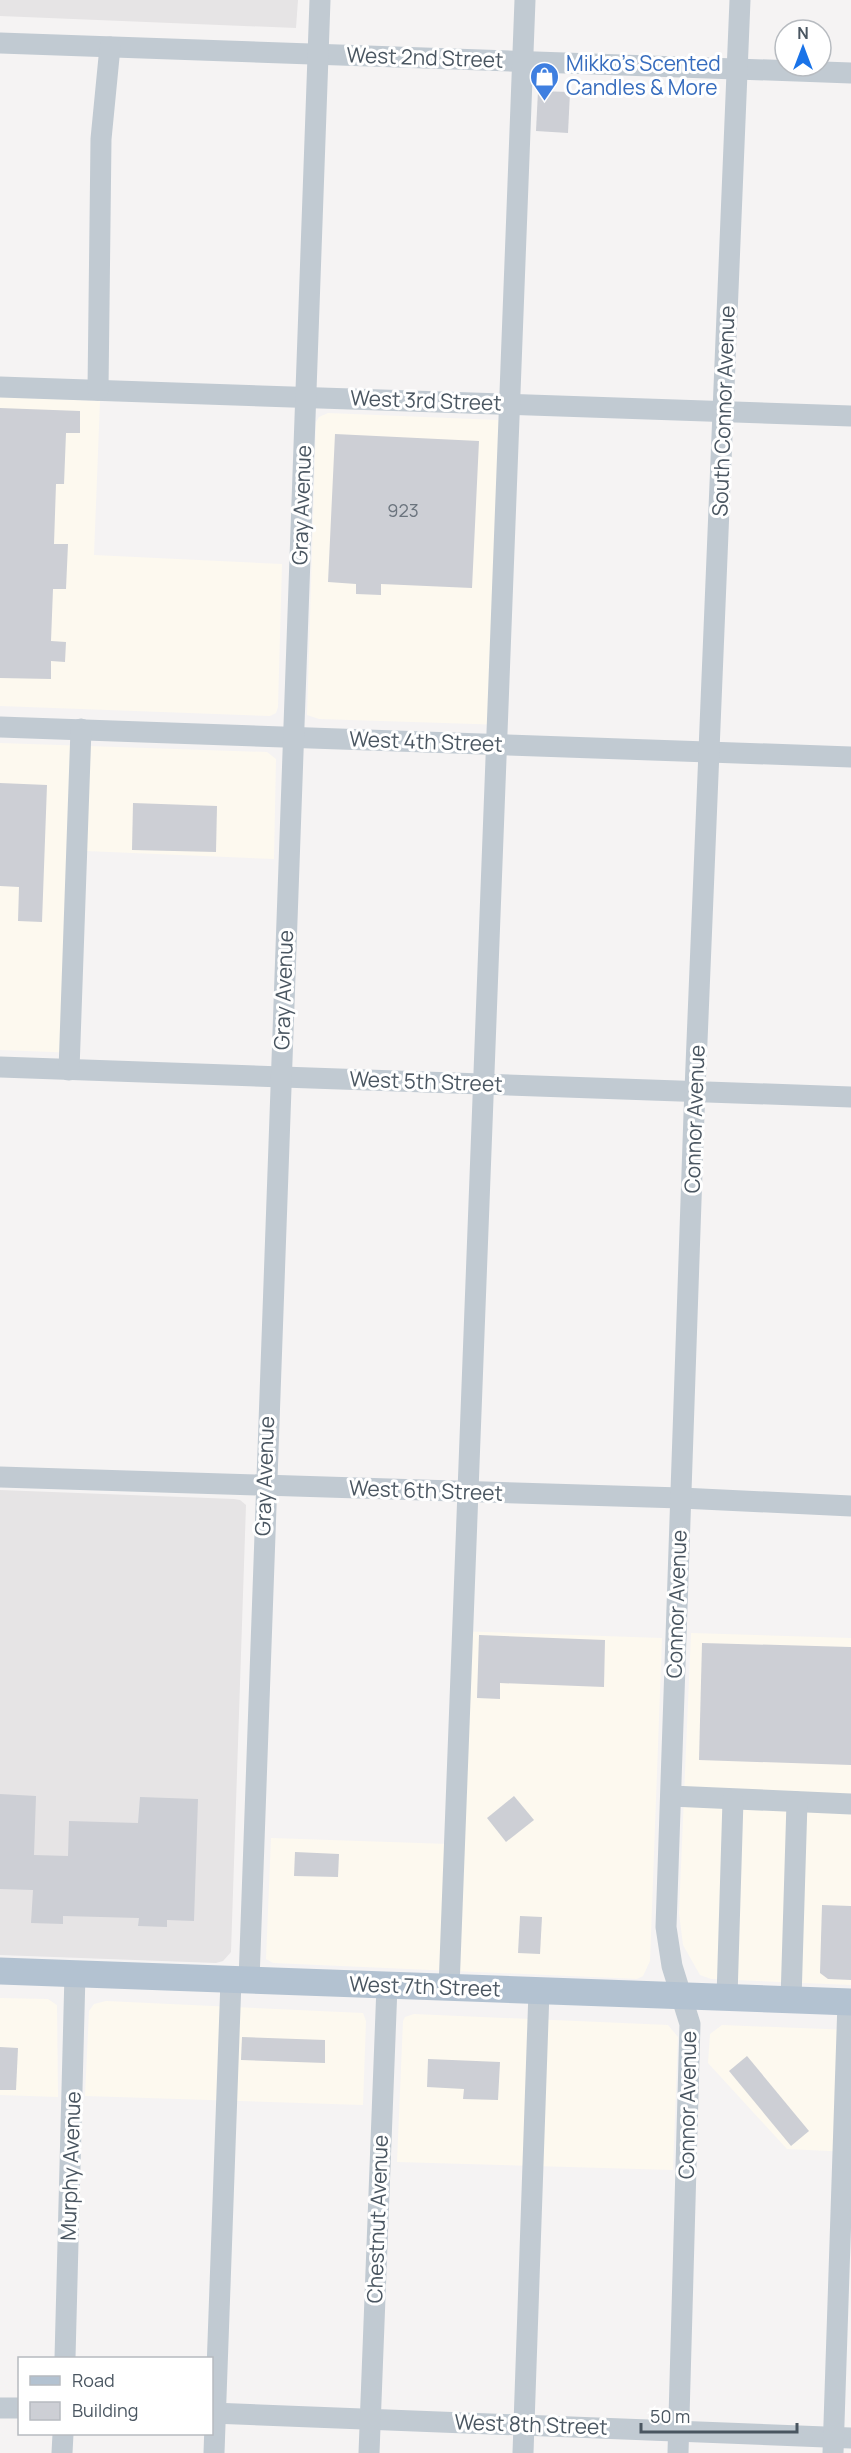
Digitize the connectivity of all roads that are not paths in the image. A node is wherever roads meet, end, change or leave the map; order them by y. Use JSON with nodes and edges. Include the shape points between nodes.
{"nodes":[{"id":1,"x":320,"y":0,"type":"edge"},
{"id":2,"x":525,"y":0,"type":"edge"},
{"id":3,"x":740,"y":0,"type":"edge"},
{"id":4,"x":0,"y":43,"type":"edge"},
{"id":5,"x":110,"y":47,"type":"junction"},
{"id":6,"x":320,"y":54,"type":"junction"},
{"id":7,"x":523,"y":61,"type":"junction"},
{"id":8,"x":738,"y":69,"type":"junction"},
{"id":9,"x":851,"y":72,"type":"edge"},
{"id":10,"x":0,"y":387,"type":"edge"},
{"id":11,"x":98,"y":390,"type":"junction"},
{"id":12,"x":306,"y":397,"type":"junction"},
{"id":13,"x":511,"y":404,"type":"junction"},
{"id":14,"x":725,"y":412,"type":"junction"},
{"id":15,"x":851,"y":416,"type":"edge"},
{"id":16,"x":0,"y":727,"type":"edge"},
{"id":17,"x":81,"y":729,"type":"junction"},
{"id":18,"x":294,"y":737,"type":"junction"},
{"id":19,"x":498,"y":744,"type":"junction"},
{"id":20,"x":709,"y":753,"type":"junction"},
{"id":21,"x":851,"y":757,"type":"edge"},
{"id":22,"x":0,"y":1067,"type":"edge"},
{"id":23,"x":69,"y":1070,"type":"junction"},
{"id":24,"x":281,"y":1076,"type":"junction"},
{"id":25,"x":485,"y":1084,"type":"junction"},
{"id":26,"x":695,"y":1092,"type":"junction"},
{"id":27,"x":851,"y":1097,"type":"edge"},
{"id":28,"x":0,"y":1477,"type":"edge"},
{"id":29,"x":265,"y":1485,"type":"junction"},
{"id":30,"x":469,"y":1492,"type":"junction"},
{"id":31,"x":681,"y":1498,"type":"junction"},
{"id":32,"x":851,"y":1506,"type":"edge"},
{"id":33,"x":671,"y":1796,"type":"junction"},
{"id":34,"x":733,"y":1800,"type":"junction"},
{"id":35,"x":797,"y":1802,"type":"junction"},
{"id":36,"x":851,"y":1804,"type":"edge"},
{"id":37,"x":0,"y":1971,"type":"edge"},
{"id":38,"x":75,"y":1974,"type":"junction"},
{"id":39,"x":240,"y":1981,"type":"junction"},
{"id":40,"x":387,"y":1986,"type":"junction"},
{"id":41,"x":449,"y":1988,"type":"junction"},
{"id":42,"x":539,"y":1991,"type":"junction"},
{"id":43,"x":683,"y":1996,"type":"junction"},
{"id":44,"x":727,"y":1997,"type":"junction"},
{"id":45,"x":791,"y":2000,"type":"junction"},
{"id":46,"x":850,"y":2002,"type":"edge"},
{"id":47,"x":65,"y":2357,"type":"edge"},
{"id":48,"x":0,"y":2408,"type":"edge"},
{"id":49,"x":18,"y":2408,"type":"edge"},
{"id":50,"x":213,"y":2413,"type":"edge"},
{"id":51,"x":370,"y":2419,"type":"junction"},
{"id":52,"x":524,"y":2426,"type":"junction"},
{"id":53,"x":679,"y":2431,"type":"junction"},
{"id":54,"x":63,"y":2435,"type":"edge"},
{"id":55,"x":839,"y":2443,"type":"edge"},
{"id":56,"x":62,"y":2453,"type":"edge"},
{"id":57,"x":214,"y":2453,"type":"edge"},
{"id":58,"x":369,"y":2453,"type":"edge"},
{"id":59,"x":523,"y":2453,"type":"edge"},
{"id":60,"x":678,"y":2453,"type":"edge"}],
"edges":[{"from":1,"to":6,"type":"street","name":"Gray Avenue"},
{"from":2,"to":7,"type":"street"},
{"from":3,"to":8,"type":"street","name":"South Connor Avenue"},
{"from":4,"to":5,"type":"street","name":"West 2nd Street"},
{"from":5,"to":6,"type":"street","name":"West 2nd Street"},
{"from":5,"to":11,"type":"street","via":[[101,139]]},
{"from":6,"to":7,"type":"street","name":"West 2nd Street"},
{"from":6,"to":12,"type":"street","name":"Gray Avenue"},
{"from":7,"to":8,"type":"street","name":"West 2nd Street"},
{"from":7,"to":13,"type":"street"},
{"from":8,"to":9,"type":"street","name":"West 2nd Street"},
{"from":8,"to":14,"type":"street","name":"South Connor Avenue"},
{"from":10,"to":11,"type":"street","name":"West 3rd Street"},
{"from":11,"to":12,"type":"street","name":"West 3rd Street"},
{"from":12,"to":13,"type":"street","name":"West 3rd Street"},
{"from":12,"to":18,"type":"street","name":"Gray Avenue"},
{"from":13,"to":14,"type":"street","name":"West 3rd Street"},
{"from":13,"to":19,"type":"street"},
{"from":14,"to":15,"type":"street","name":"West 3rd Street"},
{"from":14,"to":20,"type":"street","name":"South Connor Avenue"},
{"from":16,"to":17,"type":"street","name":"West 4th Street"},
{"from":17,"to":18,"type":"street","name":"West 4th Street"},
{"from":17,"to":23,"type":"street"},
{"from":18,"to":19,"type":"street","name":"West 4th Street"},
{"from":18,"to":24,"type":"street","name":"Gray Avenue"},
{"from":19,"to":20,"type":"street","name":"West 4th Street"},
{"from":19,"to":25,"type":"street"},
{"from":20,"to":21,"type":"street","name":"West 4th Street"},
{"from":20,"to":26,"type":"street","name":"Connor Avenue"},
{"from":22,"to":23,"type":"street","name":"West 5th Street"},
{"from":23,"to":24,"type":"street","name":"West 5th Street"},
{"from":24,"to":25,"type":"street","name":"West 5th Street"},
{"from":24,"to":29,"type":"street","name":"Gray Avenue"},
{"from":25,"to":26,"type":"street","name":"West 5th Street"},
{"from":25,"to":30,"type":"street"},
{"from":26,"to":27,"type":"street","name":"West 5th Street"},
{"from":26,"to":31,"type":"street","name":"Connor Avenue"},
{"from":28,"to":29,"type":"street","name":"West 6th Street"},
{"from":29,"to":30,"type":"street","name":"West 6th Street"},
{"from":29,"to":39,"type":"street","name":"Gray Avenue"},
{"from":30,"to":31,"type":"street","name":"West 6th Street"},
{"from":30,"to":41,"type":"street"},
{"from":31,"to":32,"type":"street","name":"West 6th Street"},
{"from":31,"to":33,"type":"street","name":"Connor Avenue"},
{"from":33,"to":34,"type":"street"},
{"from":33,"to":43,"type":"street","name":"Connor Avenue","via":[[666,1927],[672,1966]]},
{"from":34,"to":35,"type":"street"},
{"from":34,"to":44,"type":"street"},
{"from":35,"to":36,"type":"street"},
{"from":35,"to":45,"type":"street"},
{"from":37,"to":38,"type":"main road","name":"West 7th Street"},
{"from":38,"to":39,"type":"main road","name":"West 7th Street"},
{"from":38,"to":47,"type":"street","name":"Murphy Avenue"},
{"from":39,"to":40,"type":"main road","name":"West 7th Street"},
{"from":39,"to":50,"type":"street","name":"Gray Avenue"},
{"from":40,"to":41,"type":"main road","name":"West 7th Street"},
{"from":40,"to":51,"type":"street","name":"Chestnut Avenue"},
{"from":41,"to":42,"type":"main road","name":"West 7th Street"},
{"from":42,"to":43,"type":"main road","name":"West 7th Street"},
{"from":42,"to":52,"type":"street"},
{"from":43,"to":44,"type":"main road","name":"West 7th Street"},
{"from":43,"to":53,"type":"street","name":"Connor Avenue","via":[[690,2029]]},
{"from":44,"to":45,"type":"main road","name":"West 7th Street"},
{"from":45,"to":46,"type":"main road","name":"West 7th Street"},
{"from":46,"to":55,"type":"street"},
{"from":48,"to":49,"type":"street"},
{"from":50,"to":51,"type":"street","name":"West 8th Street"},
{"from":50,"to":57,"type":"street","name":"Gray Avenue"},
{"from":51,"to":52,"type":"street","name":"West 8th Street"},
{"from":51,"to":58,"type":"street","name":"Chestnut Avenue"},
{"from":52,"to":53,"type":"street","name":"West 8th Street"},
{"from":52,"to":59,"type":"street"},
{"from":53,"to":55,"type":"street","name":"West 8th Street"},
{"from":53,"to":60,"type":"street","name":"Connor Avenue"},
{"from":54,"to":56,"type":"street"}]}
